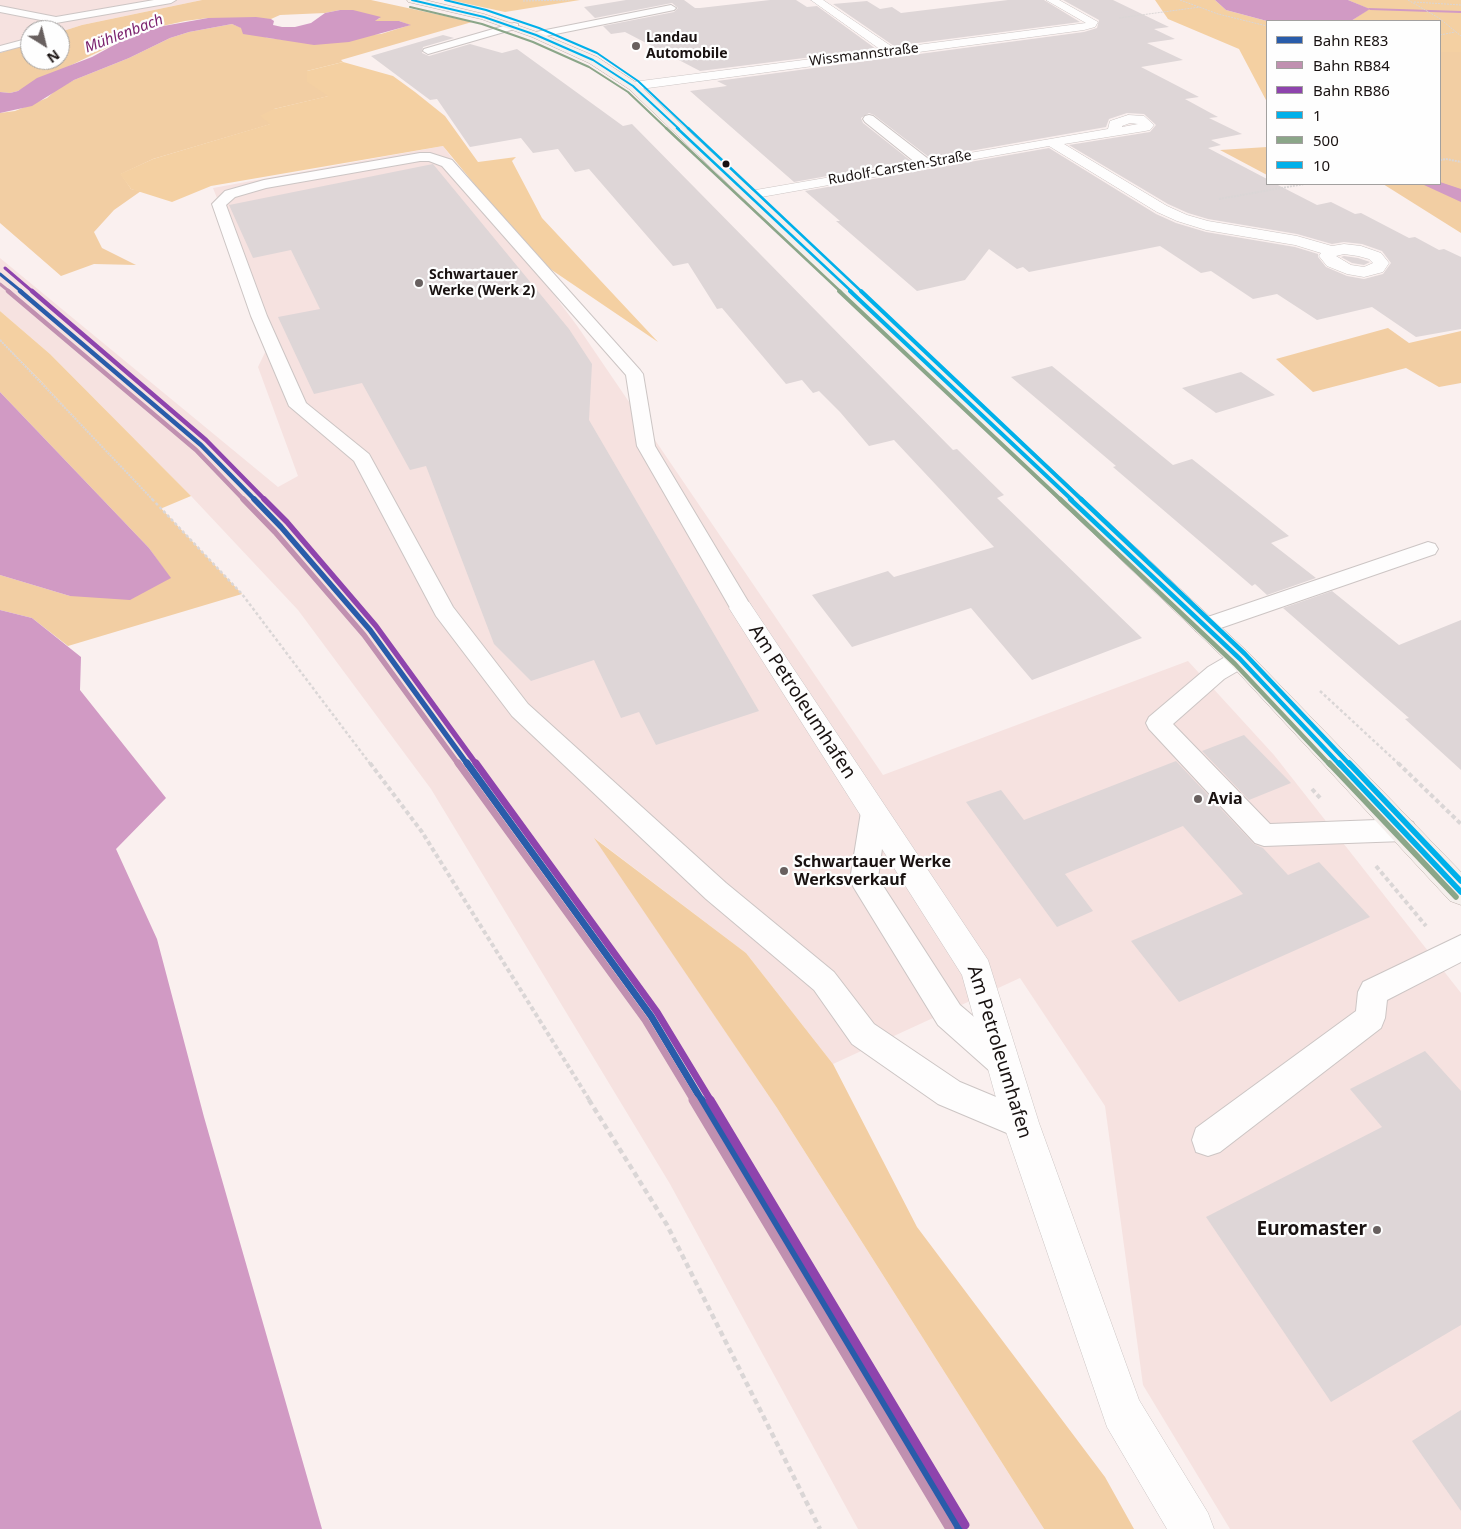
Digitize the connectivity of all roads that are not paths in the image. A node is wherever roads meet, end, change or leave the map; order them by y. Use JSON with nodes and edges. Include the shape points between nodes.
{"nodes":[{"id":1,"x":170,"y":0,"type":"edge"},
{"id":2,"x":412,"y":0,"type":"edge"},
{"id":3,"x":816,"y":0,"type":"edge"},
{"id":4,"x":1052,"y":0,"type":"edge"},
{"id":5,"x":16,"y":1,"type":"edge"},
{"id":6,"x":0,"y":4,"type":"edge"},
{"id":7,"x":671,"y":8,"type":"dead end"},
{"id":8,"x":78,"y":16,"type":"junction"},
{"id":9,"x":70,"y":21,"type":"edge"},
{"id":10,"x":514,"y":26,"type":"junction"},
{"id":11,"x":536,"y":34,"type":"junction"},
{"id":12,"x":20,"y":44,"type":"edge"},
{"id":13,"x":0,"y":49,"type":"edge"},
{"id":14,"x":428,"y":50,"type":"dead end"},
{"id":15,"x":891,"y":52,"type":"junction"},
{"id":16,"x":633,"y":86,"type":"junction"},
{"id":17,"x":869,"y":119,"type":"dead end"},
{"id":18,"x":1115,"y":132,"type":"dead end"},
{"id":19,"x":1051,"y":142,"type":"junction"},
{"id":20,"x":926,"y":164,"type":"junction"},
{"id":21,"x":750,"y":195,"type":"junction"},
{"id":22,"x":1332,"y":251,"type":"dead end"},
{"id":23,"x":1428,"y":549,"type":"dead end"},
{"id":24,"x":739,"y":606,"type":"joint"},
{"id":25,"x":1204,"y":626,"type":"junction"},
{"id":26,"x":1240,"y":659,"type":"junction"},
{"id":27,"x":874,"y":812,"type":"junction"},
{"id":28,"x":1404,"y":830,"type":"junction"},
{"id":29,"x":1461,"y":892,"type":"edge"},
{"id":30,"x":1461,"y":948,"type":"edge"},
{"id":31,"x":1003,"y":1062,"type":"junction"},
{"id":32,"x":1021,"y":1123,"type":"junction"},
{"id":33,"x":1208,"y":1140,"type":"dead end"},
{"id":34,"x":1192,"y":1529,"type":"edge"}],
"edges":[{"from":1,"to":8,"type":"lane"},
{"from":2,"to":10,"type":"main road"},
{"from":3,"to":15,"type":"street"},
{"from":4,"to":15,"type":"street","name":"Wissmannstraße","via":[[1093,22],[1084,27]]},
{"from":5,"to":6,"type":"lane"},
{"from":6,"to":8,"type":"lane","via":[[56,20]]},
{"from":7,"to":11,"type":"lane"},
{"from":8,"to":9,"type":"lane"},
{"from":10,"to":11,"type":"main road"},
{"from":10,"to":14,"type":"lane"},
{"from":11,"to":16,"type":"main road","via":[[593,60]]},
{"from":12,"to":13,"type":"lane"},
{"from":15,"to":16,"type":"street","name":"Wissmannstraße"},
{"from":16,"to":21,"type":"main road"},
{"from":17,"to":20,"type":"lane"},
{"from":18,"to":19,"type":"street","name":"Rudolf-Carsten-Straße"},
{"from":19,"to":20,"type":"street","name":"Rudolf-Carsten-Straße"},
{"from":19,"to":22,"type":"street","via":[[1162,209],[1206,225],[1297,241]]},
{"from":20,"to":21,"type":"street","name":"Rudolf-Carsten-Straße"},
{"from":21,"to":25,"type":"main road"},
{"from":23,"to":25,"type":"lane"},
{"from":24,"to":27,"type":"street","name":"Am Petroleumhafen"},
{"from":24,"to":32,"type":"lane","via":[[646,446],[634,374],[447,163],[420,157],[264,184],[230,194],[218,204],[298,406],[362,458],[444,612],[520,710],[716,891],[824,981],[863,1034],[949,1093]]},
{"from":25,"to":26,"type":"main road"},
{"from":26,"to":28,"type":"main road"},
{"from":26,"to":28,"type":"lane","via":[[1216,673],[1158,723],[1264,835]]},
{"from":27,"to":31,"type":"street","name":"Am Petroleumhafen","via":[[978,970]]},
{"from":27,"to":31,"type":"lane","via":[[864,880],[949,1015]]},
{"from":28,"to":29,"type":"main road"},
{"from":30,"to":33,"type":"lane","via":[[1373,992],[1370,1018]]},
{"from":31,"to":32,"type":"street","name":"Am Petroleumhafen"},
{"from":32,"to":34,"type":"street","name":"Am Petroleumhafen","via":[[1122,1412]]}]}
